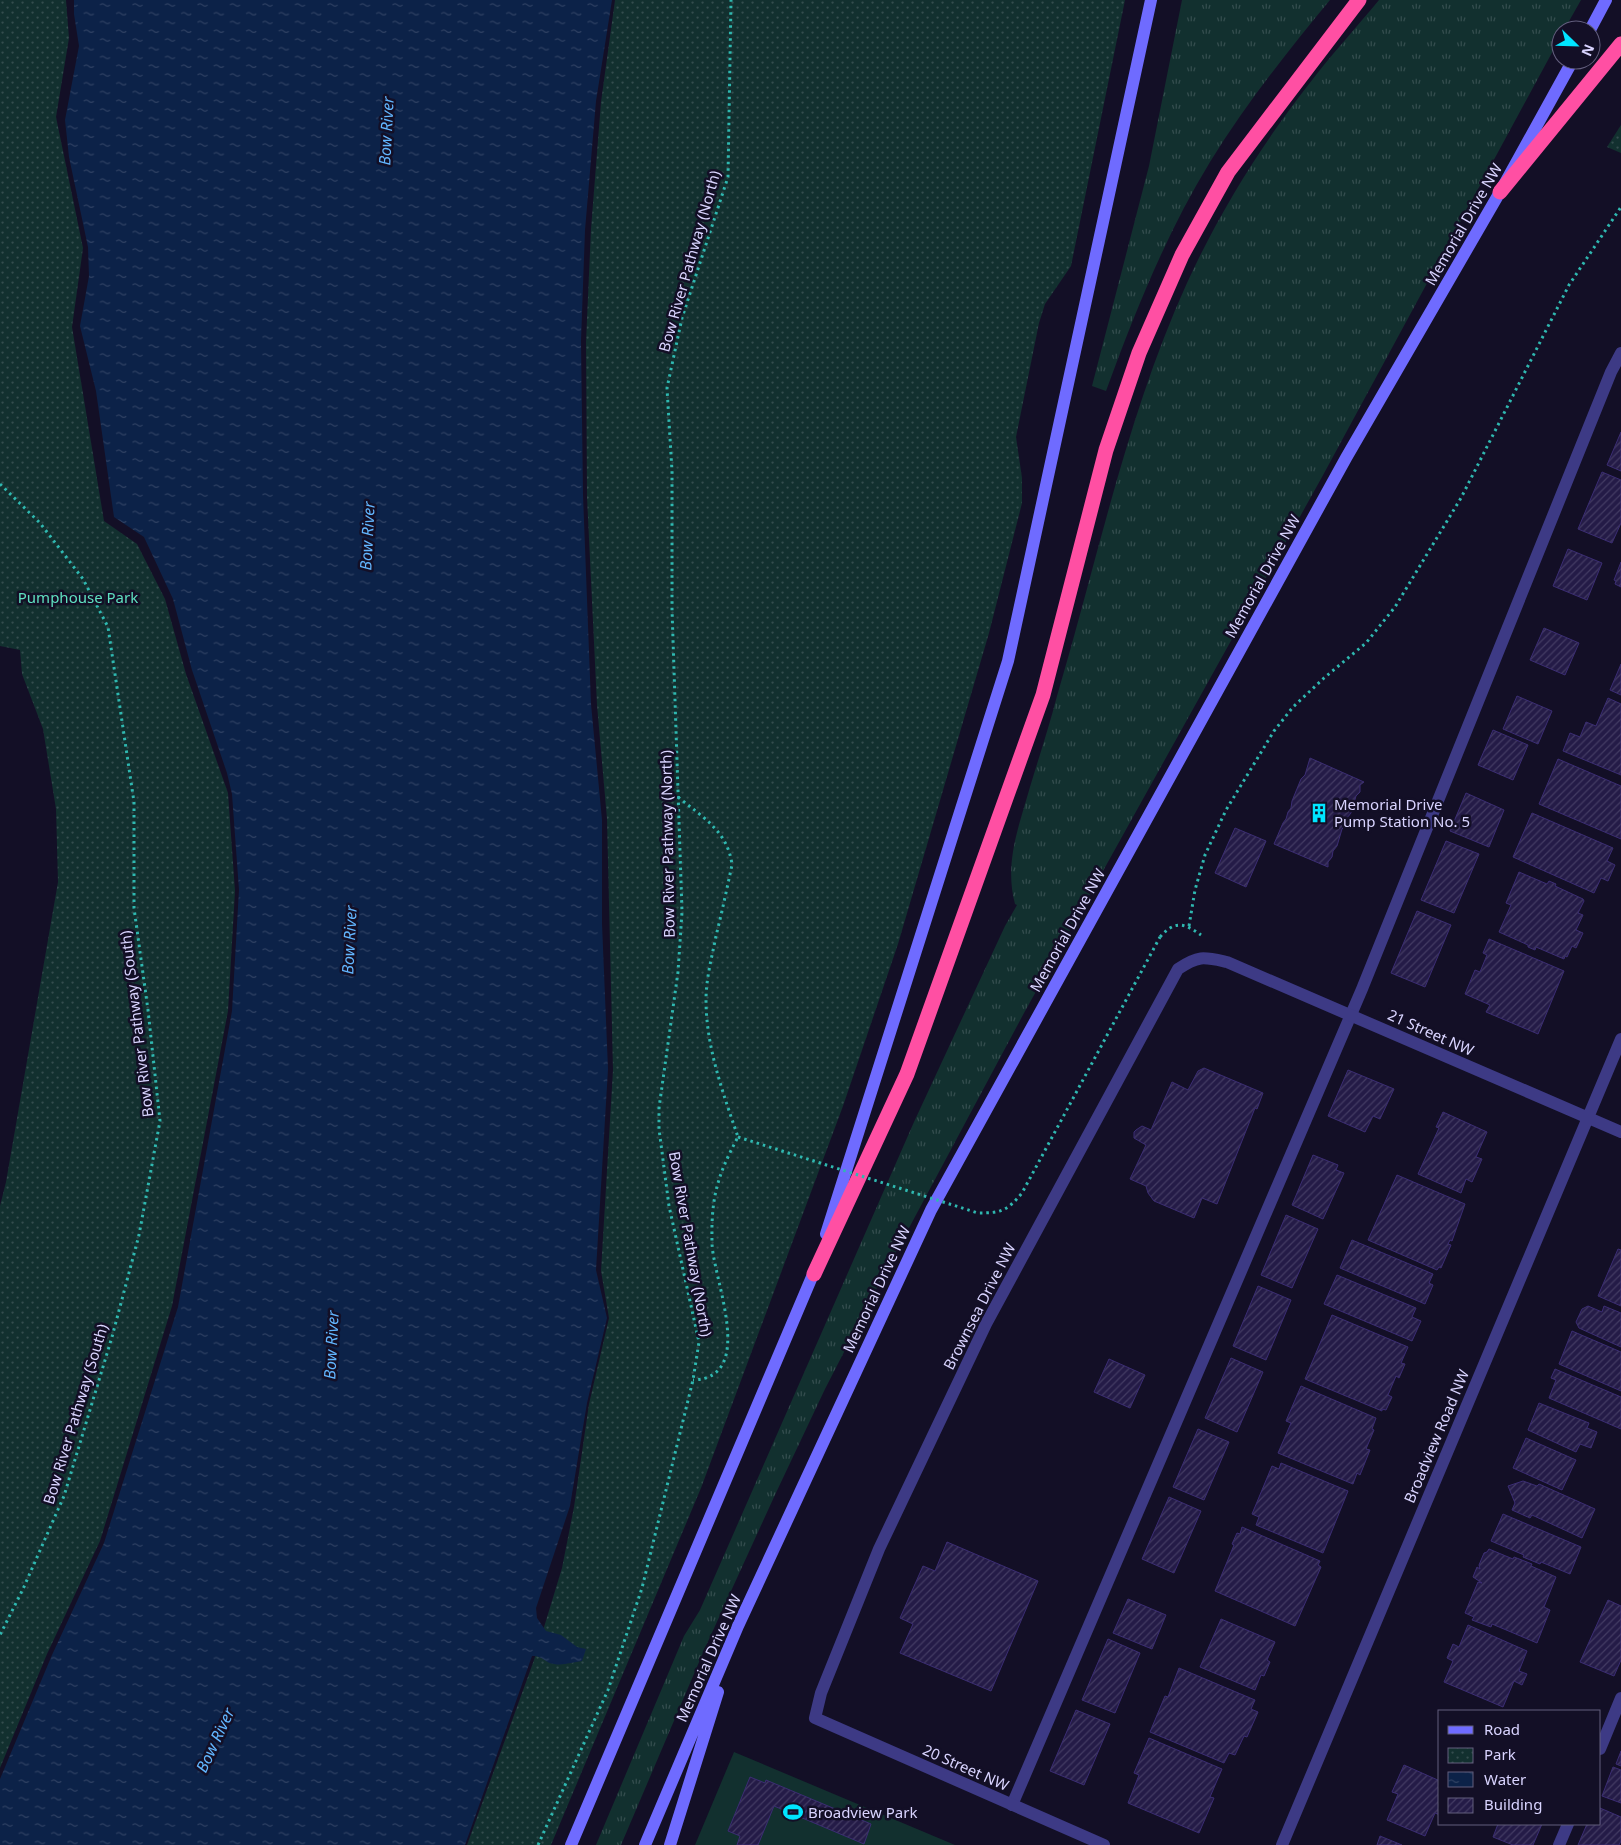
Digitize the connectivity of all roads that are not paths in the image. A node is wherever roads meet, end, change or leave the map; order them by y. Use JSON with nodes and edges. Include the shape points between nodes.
{"nodes":[{"id":1,"x":1151,"y":0,"type":"edge"},
{"id":2,"x":1359,"y":0,"type":"edge"},
{"id":3,"x":1606,"y":0,"type":"edge"},
{"id":4,"x":1595,"y":20,"type":"edge"},
{"id":5,"x":1621,"y":44,"type":"edge"},
{"id":6,"x":1567,"y":70,"type":"edge"},
{"id":7,"x":1500,"y":192,"type":"junction"},
{"id":8,"x":1621,"y":353,"type":"edge"},
{"id":9,"x":1227,"y":962,"type":"joint"},
{"id":10,"x":1352,"y":1015,"type":"junction"},
{"id":11,"x":1621,"y":1039,"type":"edge"},
{"id":12,"x":1588,"y":1118,"type":"junction"},
{"id":13,"x":1621,"y":1132,"type":"edge"},
{"id":14,"x":814,"y":1274,"type":"junction"},
{"id":15,"x":738,"y":1626,"type":"junction"},
{"id":16,"x":1621,"y":1698,"type":"edge"},
{"id":17,"x":815,"y":1718,"type":"joint"},
{"id":18,"x":1601,"y":1746,"type":"edge"},
{"id":19,"x":1012,"y":1806,"type":"junction"},
{"id":20,"x":1568,"y":1825,"type":"edge"},
{"id":21,"x":571,"y":1845,"type":"edge"},
{"id":22,"x":645,"y":1845,"type":"edge"},
{"id":23,"x":670,"y":1845,"type":"edge"},
{"id":24,"x":1104,"y":1845,"type":"edge"},
{"id":25,"x":1282,"y":1845,"type":"edge"},
{"id":26,"x":1559,"y":1845,"type":"edge"}],
"edges":[{"from":1,"to":14,"type":"main road","via":[[1008,662]]},
{"from":2,"to":14,"type":"highway","via":[[1228,172],[1182,255],[1138,352],[1106,450],[1043,695],[907,1074]]},
{"from":3,"to":4,"type":"main road"},
{"from":5,"to":7,"type":"highway"},
{"from":6,"to":7,"type":"main road","name":"Memorial Drive NW"},
{"from":7,"to":15,"type":"main road","name":"Memorial Drive NW","via":[[1346,458],[931,1210]]},
{"from":8,"to":10,"type":"street"},
{"from":9,"to":10,"type":"street","name":"21 Street NW"},
{"from":9,"to":17,"type":"street","name":"Brownsea Drive NW","via":[[1193,959],[1178,969],[982,1333],[879,1549],[821,1693]]},
{"from":10,"to":12,"type":"street","name":"21 Street NW"},
{"from":10,"to":19,"type":"street"},
{"from":11,"to":12,"type":"street","name":"Broadview Road NW"},
{"from":12,"to":13,"type":"street","name":"21 Street NW"},
{"from":12,"to":25,"type":"street","name":"Broadview Road NW"},
{"from":14,"to":21,"type":"main road"},
{"from":15,"to":22,"type":"main road","name":"Memorial Drive NW"},
{"from":15,"to":23,"type":"main road"},
{"from":16,"to":18,"type":"street"},
{"from":17,"to":19,"type":"street","name":"20 Street NW"},
{"from":19,"to":24,"type":"street","name":"20 Street NW"},
{"from":20,"to":26,"type":"street"}]}
